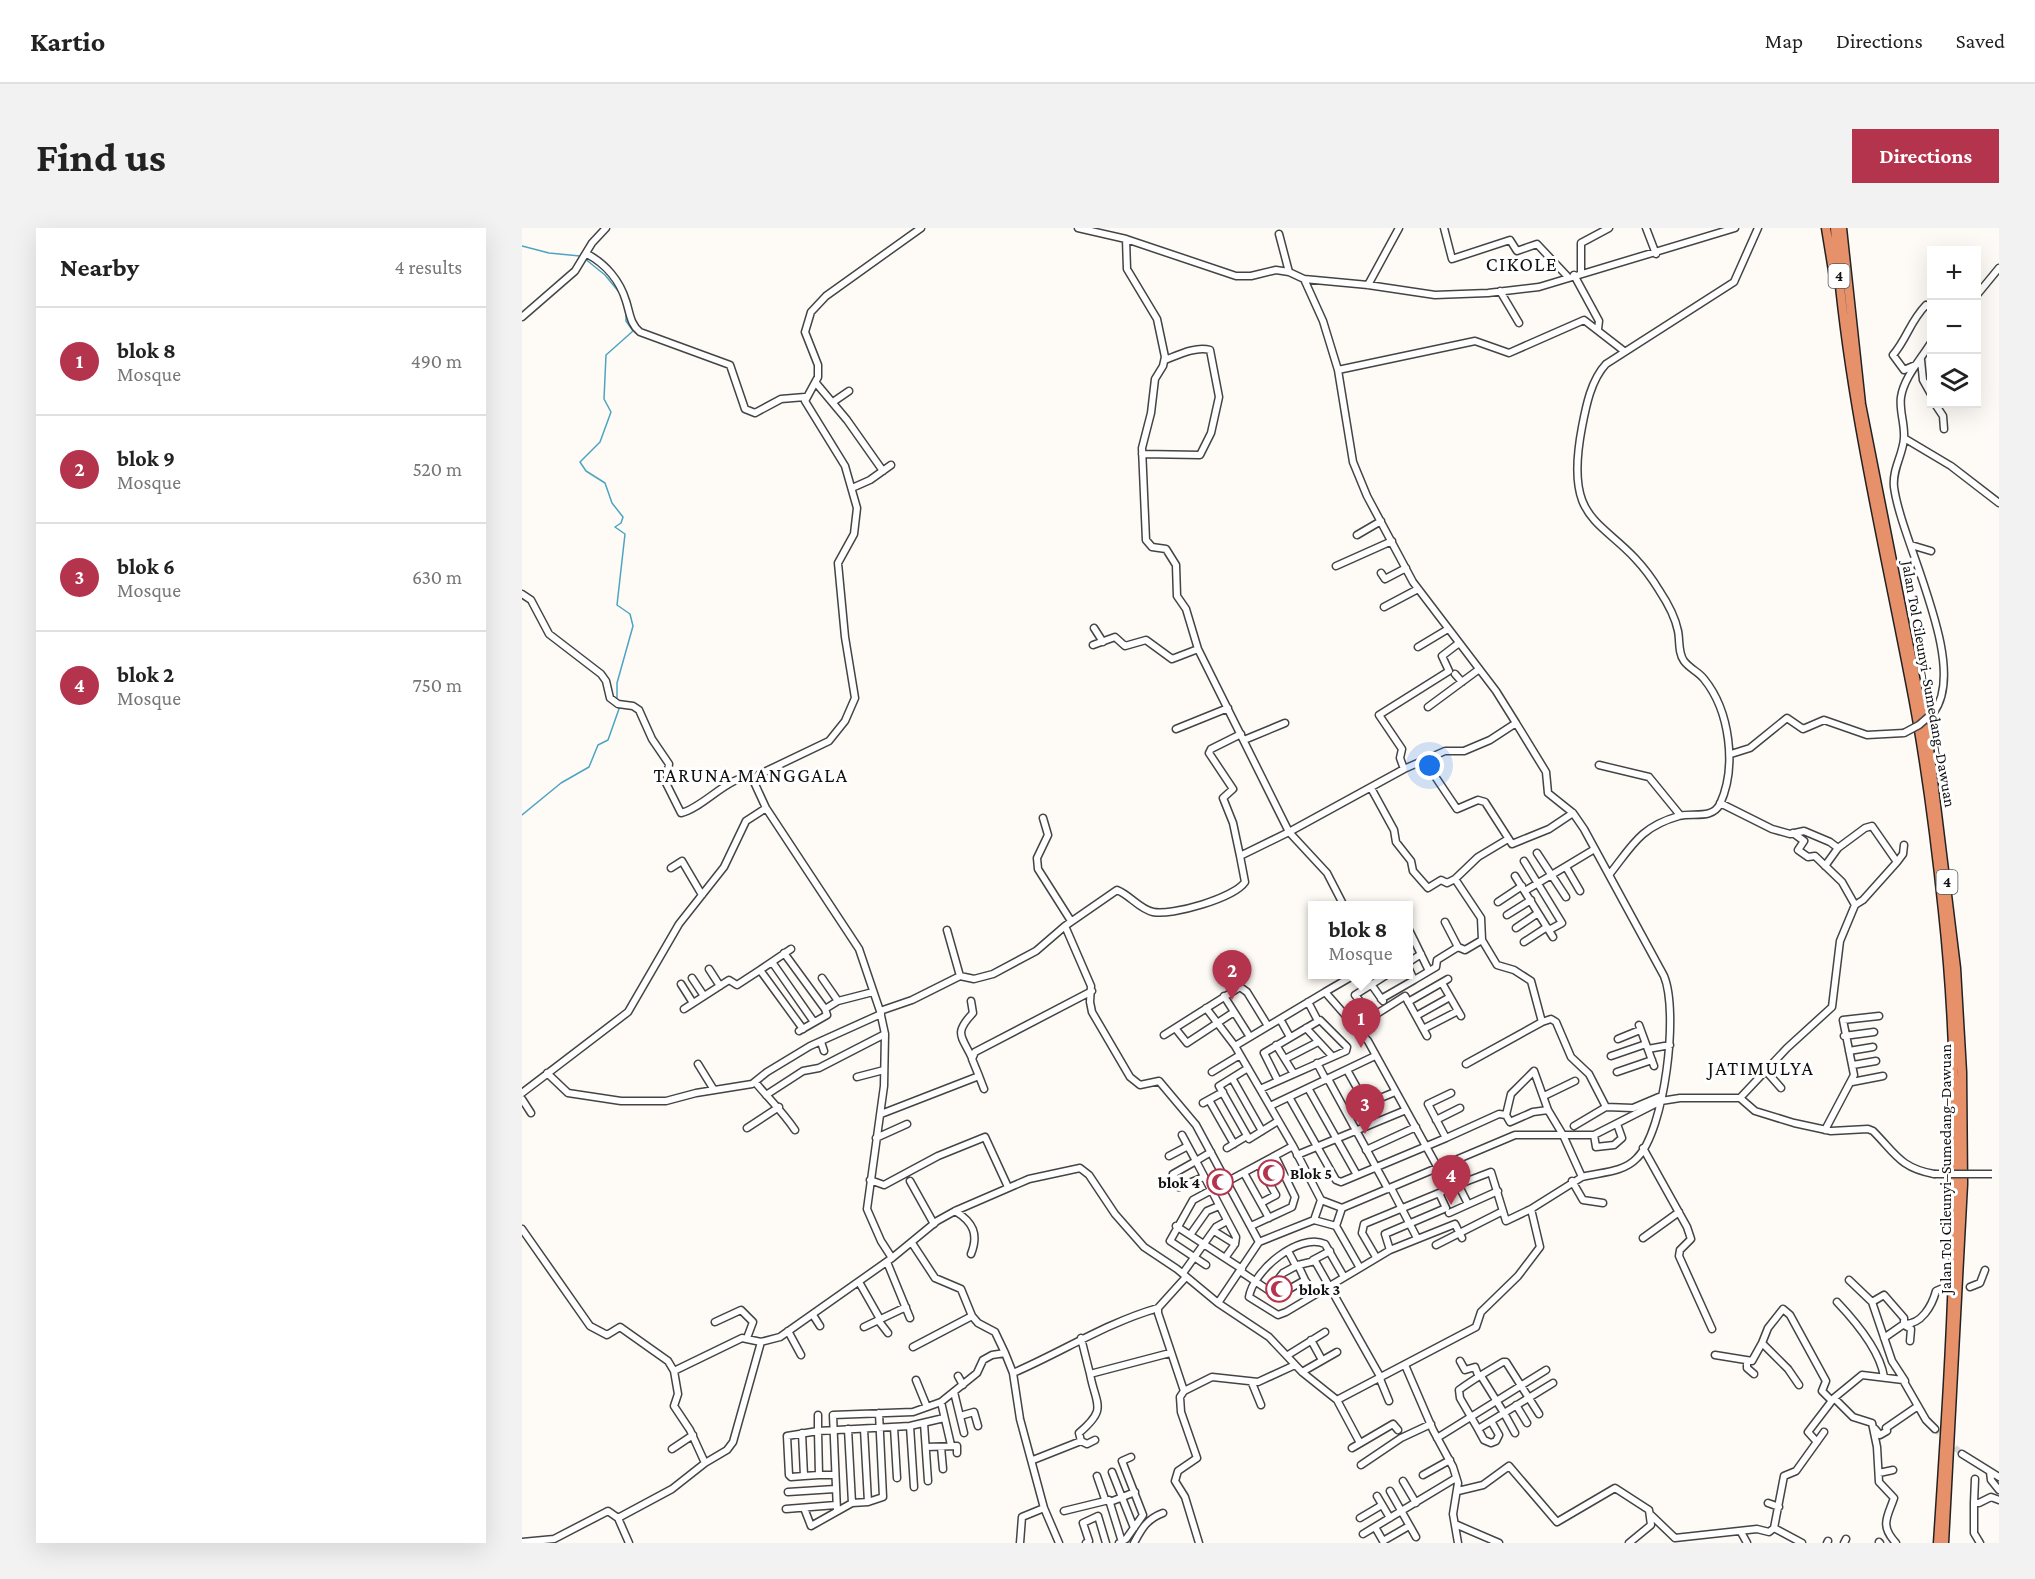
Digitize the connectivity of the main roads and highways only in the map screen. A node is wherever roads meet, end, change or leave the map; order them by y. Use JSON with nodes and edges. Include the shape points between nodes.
{"nodes":[{"id":1,"x":1826,"y":228,"type":"edge"},
{"id":2,"x":1836,"y":228,"type":"edge"},
{"id":3,"x":1842,"y":228,"type":"edge"},
{"id":4,"x":1845,"y":324,"type":"junction"},
{"id":5,"x":1938,"y":1543,"type":"edge"},
{"id":6,"x":1944,"y":1543,"type":"edge"}],
"edges":[{"from":1,"to":4,"type":"highway"},
{"from":2,"to":4,"type":"highway","name":"Jalan Tol Cileunyi–Sumedang–Dawuan","number":"4"},
{"from":3,"to":6,"type":"highway","name":"Jalan Tol Cileunyi–Sumedang–Dawuan","number":"4","via":[[1861,404],[1929,748],[1956,968],[1963,1184]]},
{"from":4,"to":5,"type":"highway","name":"Jalan Tol Cileunyi–Sumedang–Dawuan","number":"4","via":[[1863,452],[1922,748],[1950,989],[1956,1185]]}]}
